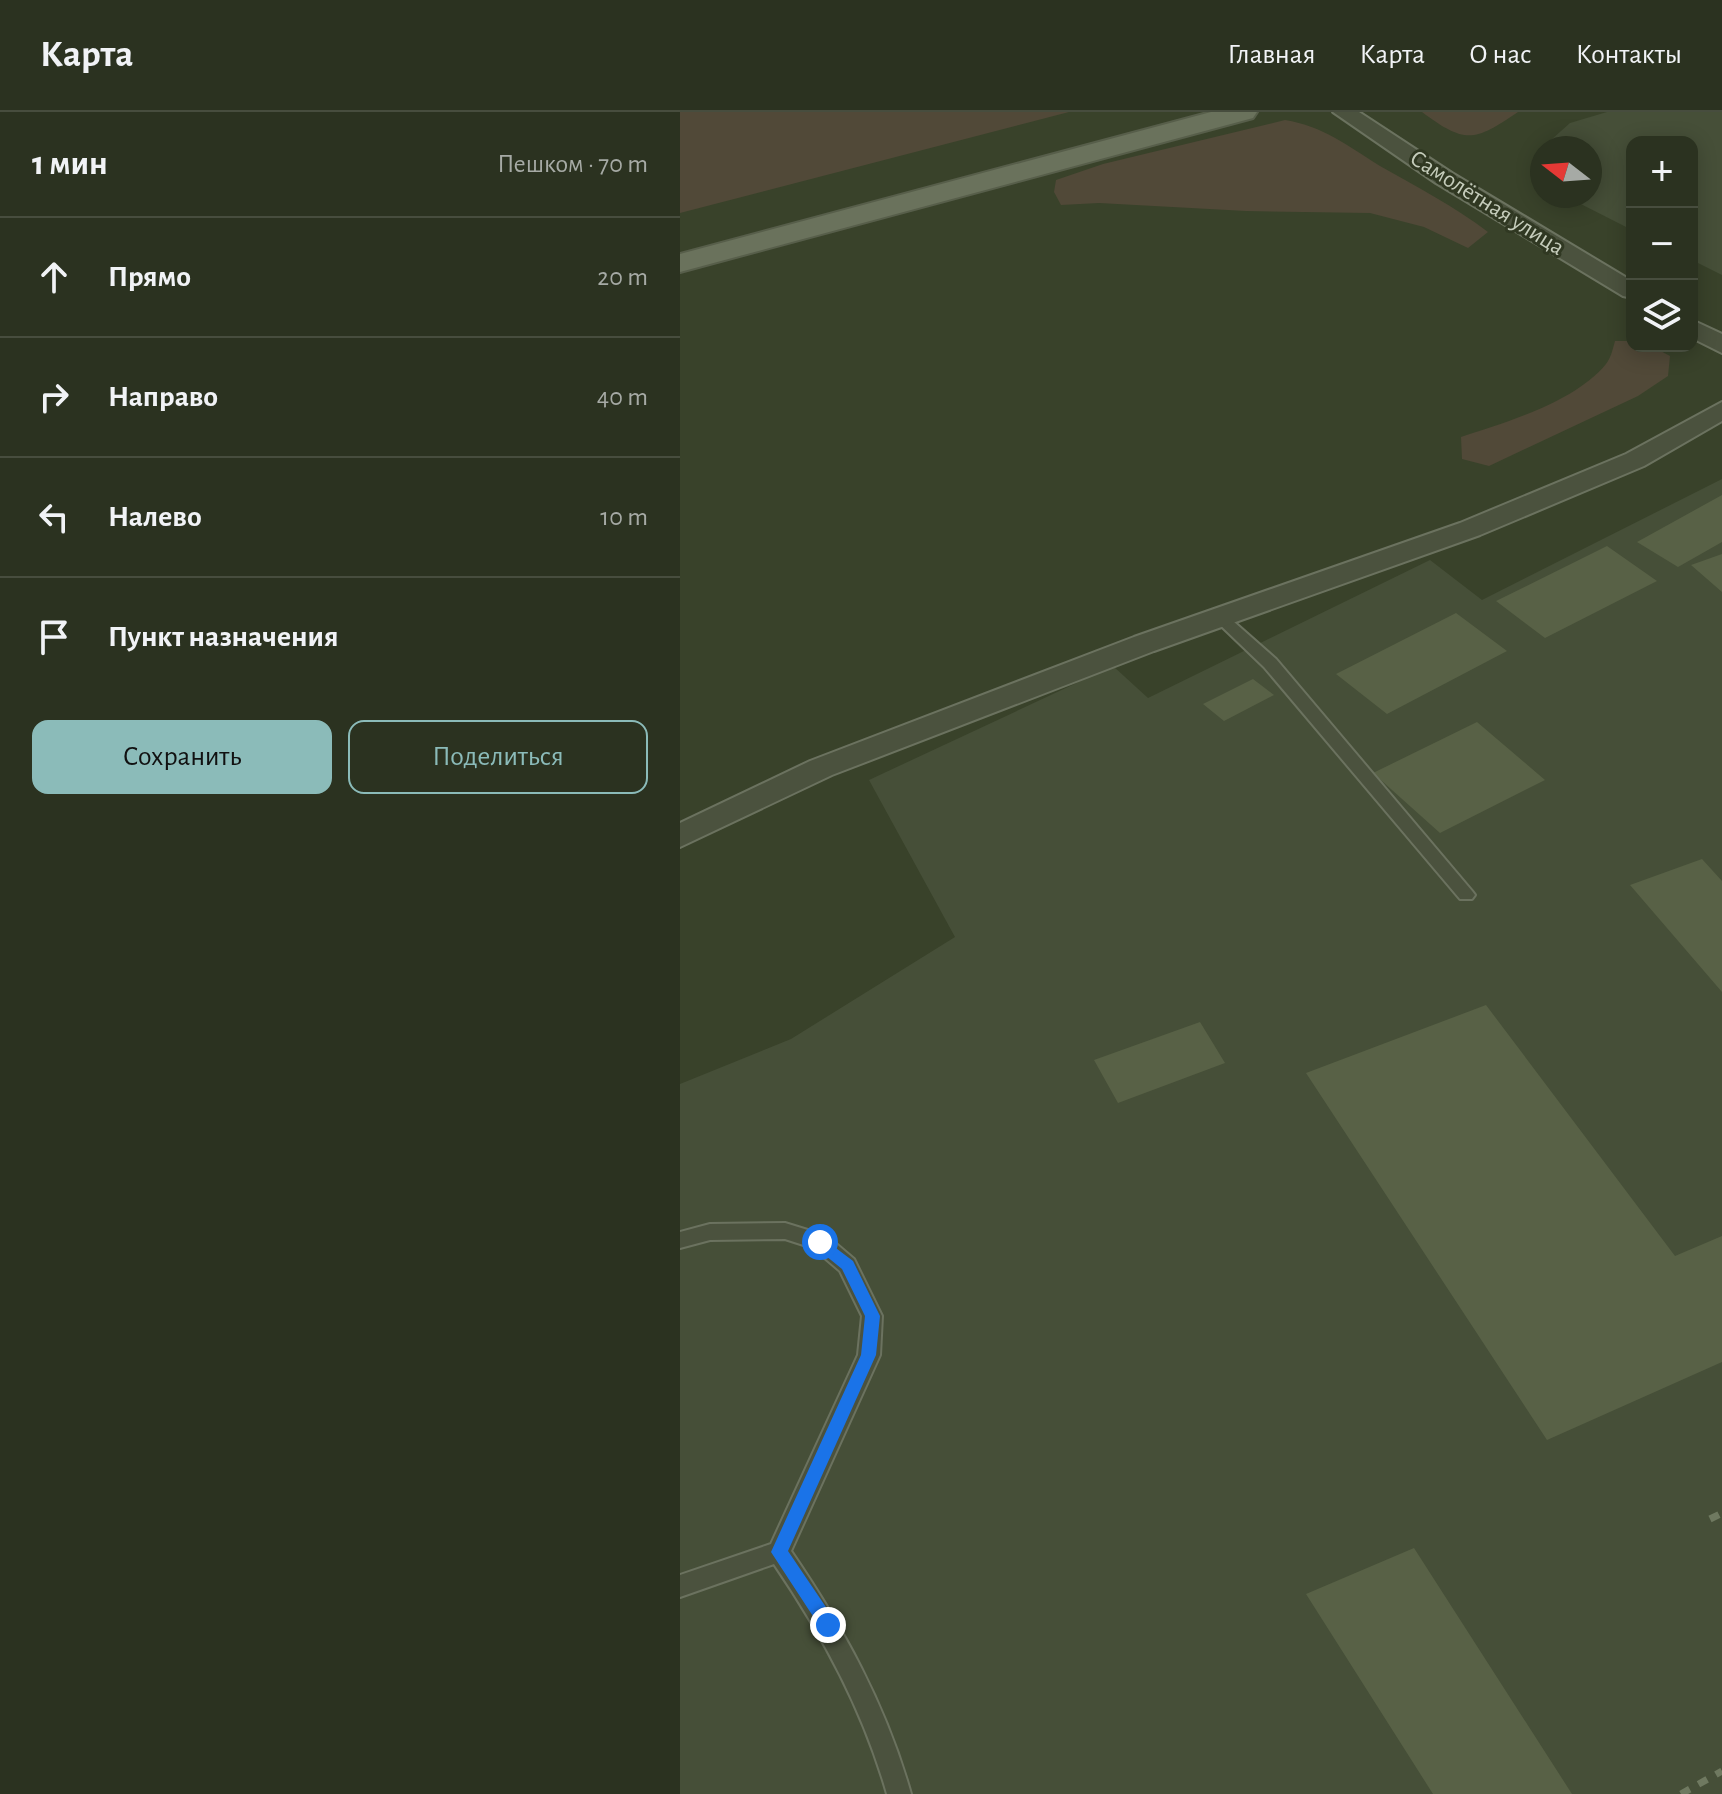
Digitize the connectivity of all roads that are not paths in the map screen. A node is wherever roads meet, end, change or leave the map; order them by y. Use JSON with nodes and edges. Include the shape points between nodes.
{"nodes":[{"id":1,"x":1145,"y":112,"type":"edge"},
{"id":2,"x":1243,"y":112,"type":"edge"},
{"id":3,"x":1344,"y":112,"type":"edge"},
{"id":4,"x":680,"y":236,"type":"edge"},
{"id":5,"x":680,"y":263,"type":"edge"},
{"id":6,"x":1626,"y":287,"type":"edge"},
{"id":7,"x":1698,"y":331,"type":"edge"},
{"id":8,"x":1722,"y":345,"type":"edge"},
{"id":9,"x":1722,"y":410,"type":"edge"},
{"id":10,"x":1220,"y":617,"type":"junction"},
{"id":11,"x":680,"y":836,"type":"edge"},
{"id":12,"x":1466,"y":895,"type":"dead end"},
{"id":13,"x":680,"y":1240,"type":"edge"},
{"id":14,"x":779,"y":1552,"type":"junction"},
{"id":15,"x":680,"y":1586,"type":"edge"},
{"id":16,"x":899,"y":1794,"type":"edge"}],
"edges":[{"from":1,"to":4,"type":"main road"},
{"from":2,"to":5,"type":"main road"},
{"from":3,"to":6,"type":"street","name":"Самолётная улица"},
{"from":7,"to":8,"type":"street"},
{"from":9,"to":10,"type":"street","via":[[1635,460],[1470,529]]},
{"from":10,"to":11,"type":"street","via":[[821,768]]},
{"from":10,"to":12,"type":"lane","via":[[1270,663]]},
{"from":13,"to":14,"type":"lane","via":[[710,1232],[785,1231],[820,1242],[847,1265],[872,1316],[869,1355]]},
{"from":14,"to":15,"type":"lane"},
{"from":14,"to":16,"type":"lane","via":[[828,1625],[889,1751]]}]}
